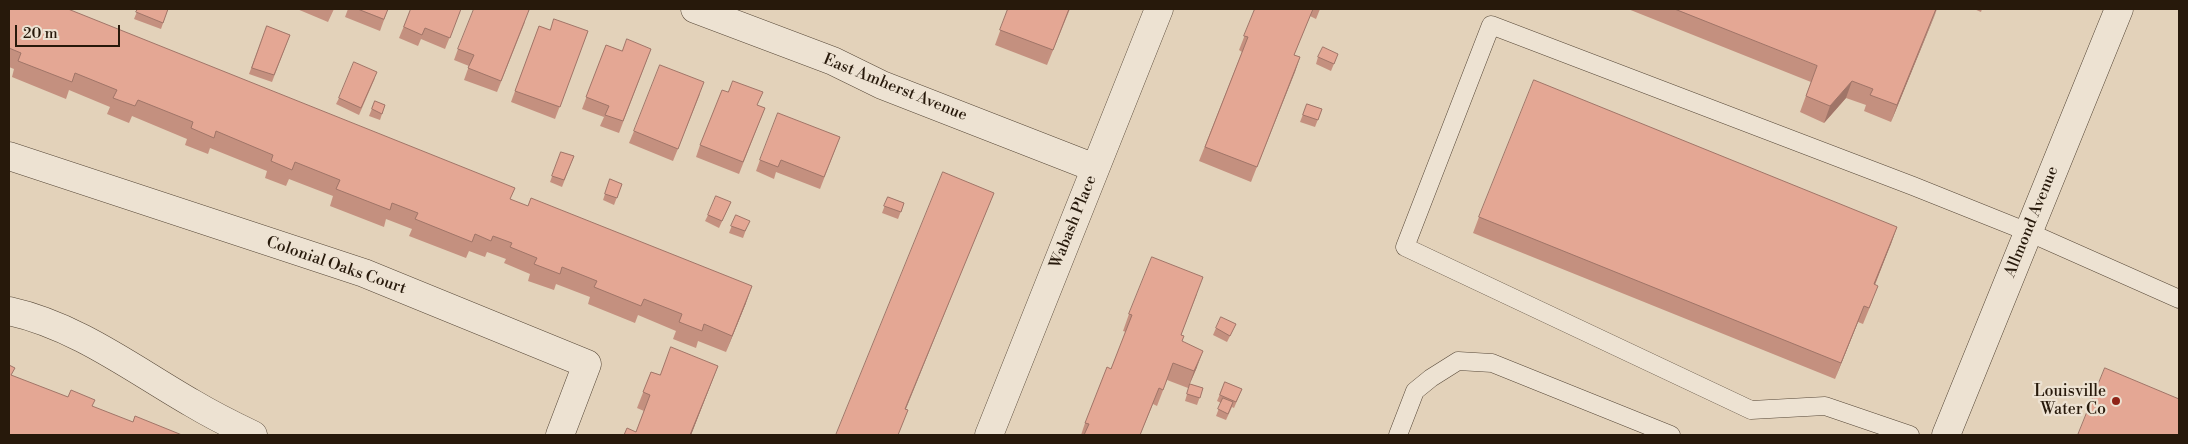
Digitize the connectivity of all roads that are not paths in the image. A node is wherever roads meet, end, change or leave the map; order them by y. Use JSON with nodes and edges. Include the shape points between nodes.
{"nodes":[{"id":1,"x":695,"y":9,"type":"edge"},
{"id":2,"x":1159,"y":9,"type":"edge"},
{"id":3,"x":2119,"y":9,"type":"edge"},
{"id":4,"x":9,"y":156,"type":"edge"},
{"id":5,"x":1095,"y":168,"type":"junction"},
{"id":6,"x":2028,"y":232,"type":"junction"},
{"id":7,"x":2179,"y":299,"type":"edge"},
{"id":8,"x":9,"y":311,"type":"edge"},
{"id":9,"x":253,"y":435,"type":"edge"},
{"id":10,"x":560,"y":435,"type":"edge"},
{"id":11,"x":989,"y":435,"type":"edge"},
{"id":12,"x":1398,"y":435,"type":"edge"},
{"id":13,"x":1671,"y":435,"type":"edge"},
{"id":14,"x":1910,"y":435,"type":"edge"},
{"id":15,"x":1946,"y":435,"type":"edge"}],
"edges":[{"from":1,"to":5,"type":"street","name":"East Amherst Avenue","via":[[833,61],[882,85]]},
{"from":2,"to":5,"type":"street","name":"Wabash Place"},
{"from":3,"to":6,"type":"street","name":"Allmond Avenue"},
{"from":4,"to":10,"type":"street","name":"Colonial Oaks Court","via":[[364,273],[587,364]]},
{"from":5,"to":11,"type":"street","name":"Wabash Place"},
{"from":6,"to":7,"type":"lane"},
{"from":6,"to":14,"type":"lane","via":[[1491,25],[1405,247],[1751,410],[1825,406]]},
{"from":6,"to":15,"type":"street","name":"Allmond Avenue"},
{"from":8,"to":9,"type":"street","via":[[47,323],[103,348],[193,404]]},
{"from":12,"to":13,"type":"lane","via":[[1415,391],[1458,361],[1492,363]]}]}
